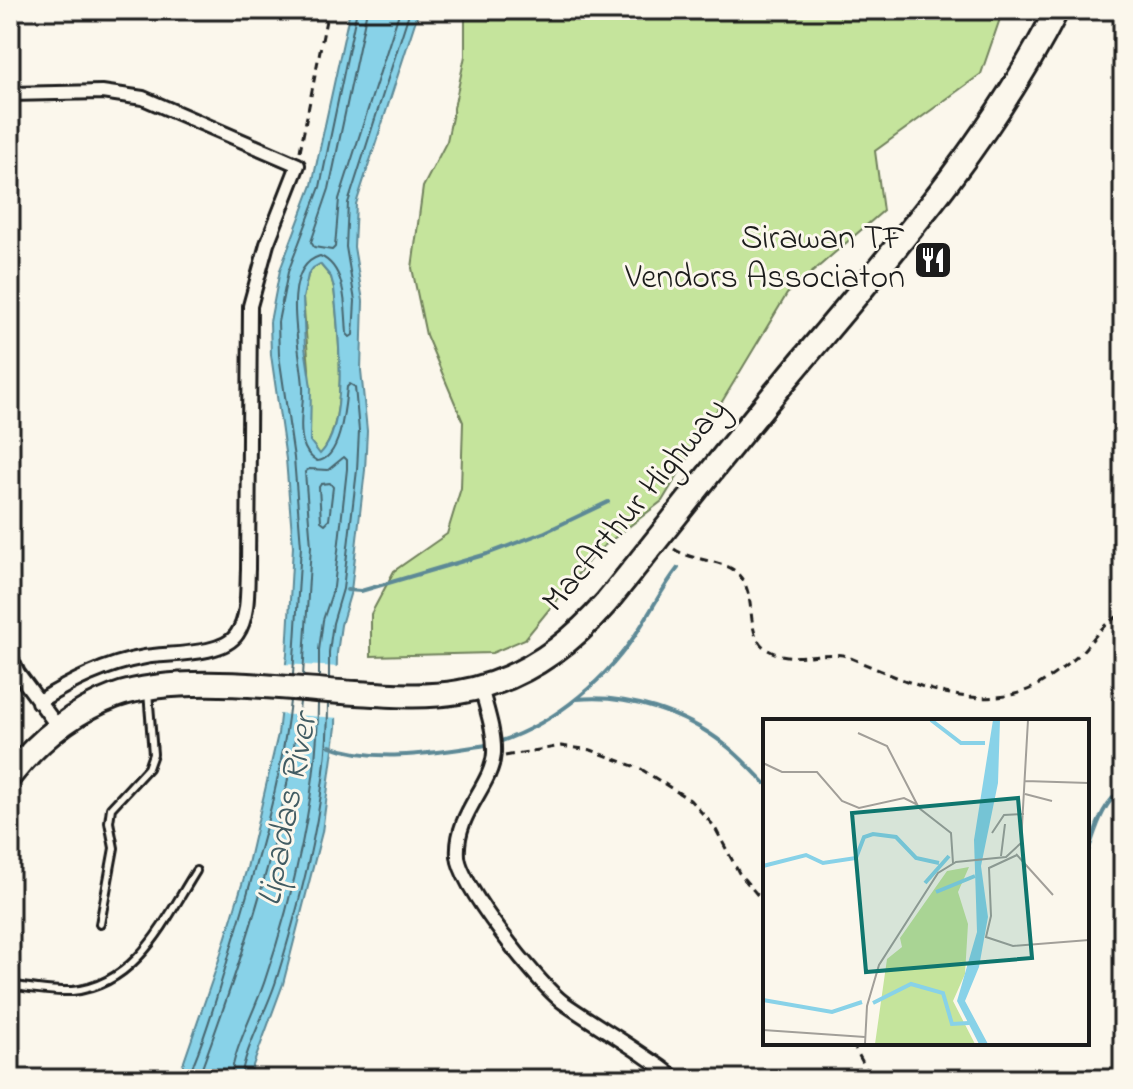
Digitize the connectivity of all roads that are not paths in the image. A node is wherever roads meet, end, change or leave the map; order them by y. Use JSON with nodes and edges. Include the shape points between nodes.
{"nodes":[{"id":1,"x":1057,"y":10,"type":"edge"},
{"id":2,"x":10,"y":94,"type":"edge"},
{"id":3,"x":10,"y":656,"type":"edge"},
{"id":4,"x":481,"y":687,"type":"junction"},
{"id":5,"x":148,"y":689,"type":"junction"},
{"id":6,"x":38,"y":702,"type":"junction"},
{"id":7,"x":58,"y":727,"type":"junction"},
{"id":8,"x":10,"y":776,"type":"edge"},
{"id":9,"x":196,"y":871,"type":"dead end"},
{"id":10,"x":100,"y":924,"type":"dead end"},
{"id":11,"x":10,"y":985,"type":"edge"},
{"id":12,"x":675,"y":1079,"type":"edge"}],
"edges":[{"from":1,"to":4,"type":"highway","name":"MacArthur Highway","via":[[1013,88],[934,202],[583,629],[529,668]]},
{"from":2,"to":6,"type":"street","via":[[102,92],[143,98],[298,165],[250,306],[247,599],[238,633],[217,649],[111,665]]},
{"from":3,"to":6,"type":"street"},
{"from":4,"to":5,"type":"highway","name":"MacArthur Highway","via":[[426,696],[220,685]]},
{"from":4,"to":12,"type":"street","via":[[493,759],[459,839],[460,865],[472,891],[561,1001]]},
{"from":5,"to":7,"type":"highway","name":"MacArthur Highway","via":[[116,696]]},
{"from":5,"to":10,"type":"lane","via":[[153,754],[148,768],[111,808],[114,848]]},
{"from":6,"to":7,"type":"street"},
{"from":7,"to":8,"type":"highway","name":"MacArthur Highway"},
{"from":9,"to":11,"type":"lane","via":[[151,943],[127,969],[103,984],[71,991]]}]}
